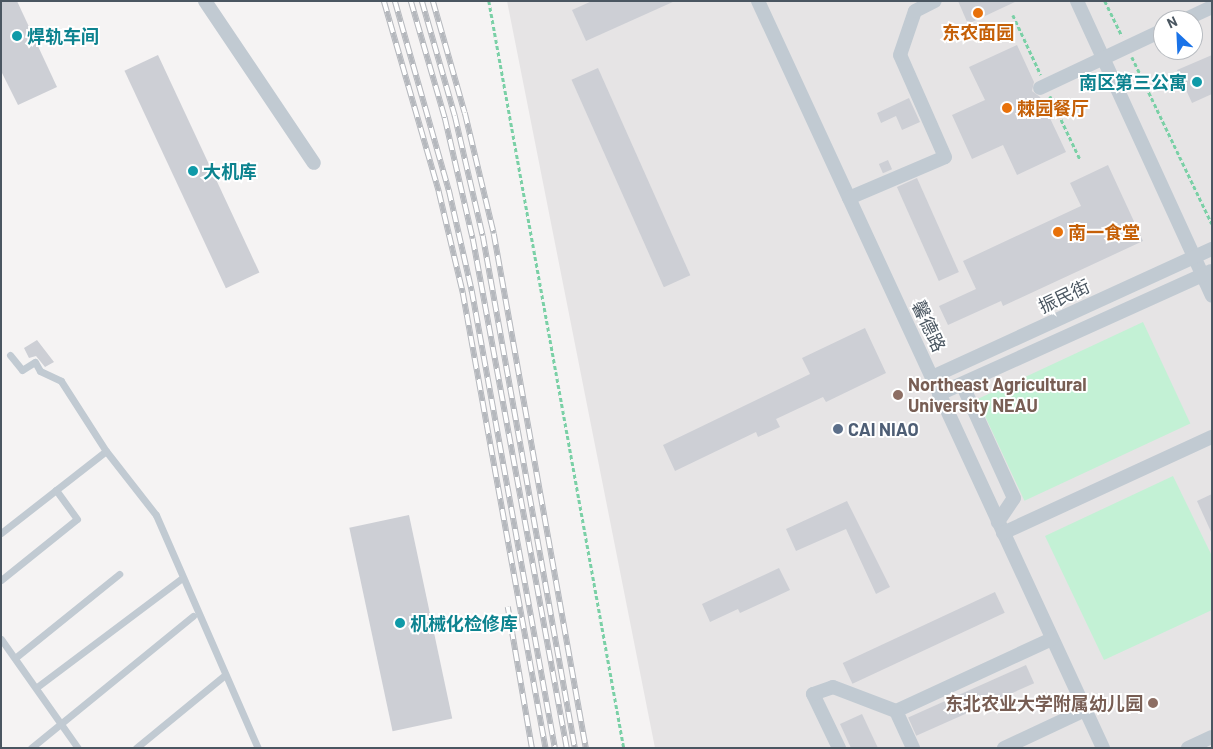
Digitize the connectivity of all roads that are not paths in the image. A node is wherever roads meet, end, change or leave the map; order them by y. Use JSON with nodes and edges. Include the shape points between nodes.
{"nodes":[{"id":1,"x":205,"y":1,"type":"edge"},
{"id":2,"x":758,"y":1,"type":"edge"},
{"id":3,"x":935,"y":1,"type":"edge"},
{"id":4,"x":1077,"y":1,"type":"edge"},
{"id":5,"x":1153,"y":34,"type":"edge"},
{"id":6,"x":1102,"y":58,"type":"junction"},
{"id":7,"x":1040,"y":88,"type":"dead end"},
{"id":8,"x":314,"y":163,"type":"dead end"},
{"id":9,"x":849,"y":198,"type":"junction"},
{"id":10,"x":1212,"y":249,"type":"edge"},
{"id":11,"x":1194,"y":257,"type":"junction"},
{"id":12,"x":1207,"y":273,"type":"edge"},
{"id":13,"x":1113,"y":294,"type":"junction"},
{"id":14,"x":1212,"y":296,"type":"edge"},
{"id":15,"x":1121,"y":312,"type":"junction"},
{"id":16,"x":1030,"y":332,"type":"junction"},
{"id":17,"x":1038,"y":349,"type":"junction"},
{"id":18,"x":10,"y":355,"type":"dead end"},
{"id":19,"x":932,"y":377,"type":"junction"},
{"id":20,"x":962,"y":384,"type":"junction"},
{"id":21,"x":940,"y":394,"type":"junction"},
{"id":22,"x":1212,"y":437,"type":"edge"},
{"id":23,"x":106,"y":451,"type":"junction"},
{"id":24,"x":56,"y":490,"type":"junction"},
{"id":25,"x":1000,"y":528,"type":"junction"},
{"id":26,"x":1,"y":533,"type":"edge"},
{"id":27,"x":119,"y":574,"type":"dead end"},
{"id":28,"x":182,"y":578,"type":"junction"},
{"id":29,"x":1,"y":580,"type":"edge"},
{"id":30,"x":193,"y":616,"type":"dead end"},
{"id":31,"x":1052,"y":639,"type":"junction"},
{"id":32,"x":2,"y":641,"type":"edge"},
{"id":33,"x":15,"y":658,"type":"junction"},
{"id":34,"x":225,"y":675,"type":"junction"},
{"id":35,"x":37,"y":687,"type":"junction"},
{"id":36,"x":1085,"y":710,"type":"junction"},
{"id":37,"x":896,"y":711,"type":"junction"},
{"id":38,"x":62,"y":722,"type":"junction"},
{"id":39,"x":1212,"y":737,"type":"edge"},
{"id":40,"x":31,"y":748,"type":"edge"},
{"id":41,"x":78,"y":748,"type":"edge"},
{"id":42,"x":136,"y":748,"type":"edge"},
{"id":43,"x":258,"y":748,"type":"edge"},
{"id":44,"x":838,"y":748,"type":"edge"},
{"id":45,"x":913,"y":748,"type":"edge"},
{"id":46,"x":1004,"y":748,"type":"edge"},
{"id":47,"x":1103,"y":748,"type":"edge"},
{"id":48,"x":1188,"y":748,"type":"edge"}],
"edges":[{"from":1,"to":8,"type":"street"},
{"from":2,"to":9,"type":"street","name":"馨德路"},
{"from":3,"to":9,"type":"street","via":[[915,11],[900,55],[945,157]]},
{"from":4,"to":6,"type":"street"},
{"from":5,"to":6,"type":"street"},
{"from":6,"to":7,"type":"street"},
{"from":6,"to":11,"type":"street"},
{"from":9,"to":19,"type":"street","name":"馨德路"},
{"from":10,"to":11,"type":"street","name":"振民街"},
{"from":11,"to":12,"type":"street"},
{"from":11,"to":13,"type":"street","name":"振民街"},
{"from":12,"to":14,"type":"street"},
{"from":12,"to":15,"type":"street"},
{"from":13,"to":15,"type":"street"},
{"from":13,"to":16,"type":"street","name":"振民街"},
{"from":15,"to":17,"type":"street"},
{"from":16,"to":17,"type":"street"},
{"from":16,"to":19,"type":"street","name":"振民街"},
{"from":17,"to":20,"type":"street"},
{"from":18,"to":23,"type":"lane","via":[[22,370],[35,362],[40,371],[61,381]]},
{"from":19,"to":21,"type":"street","name":"馨德路"},
{"from":20,"to":21,"type":"street"},
{"from":20,"to":25,"type":"street","via":[[1014,498]]},
{"from":21,"to":25,"type":"street","name":"馨德路"},
{"from":22,"to":25,"type":"street"},
{"from":23,"to":24,"type":"lane"},
{"from":23,"to":28,"type":"lane","via":[[156,515]]},
{"from":24,"to":26,"type":"lane"},
{"from":24,"to":29,"type":"lane","via":[[77,519]]},
{"from":25,"to":31,"type":"street","name":"馨德路"},
{"from":27,"to":33,"type":"lane"},
{"from":28,"to":34,"type":"lane"},
{"from":28,"to":35,"type":"lane"},
{"from":30,"to":38,"type":"lane"},
{"from":31,"to":36,"type":"street","name":"馨德路"},
{"from":31,"to":37,"type":"street"},
{"from":32,"to":33,"type":"lane"},
{"from":33,"to":35,"type":"lane"},
{"from":34,"to":42,"type":"lane"},
{"from":34,"to":43,"type":"lane"},
{"from":35,"to":38,"type":"lane"},
{"from":36,"to":46,"type":"street"},
{"from":36,"to":47,"type":"street","name":"馨德路"},
{"from":37,"to":44,"type":"street","via":[[833,686],[813,694]]},
{"from":37,"to":45,"type":"street"},
{"from":38,"to":40,"type":"lane"},
{"from":38,"to":41,"type":"lane"},
{"from":39,"to":48,"type":"street"}]}
